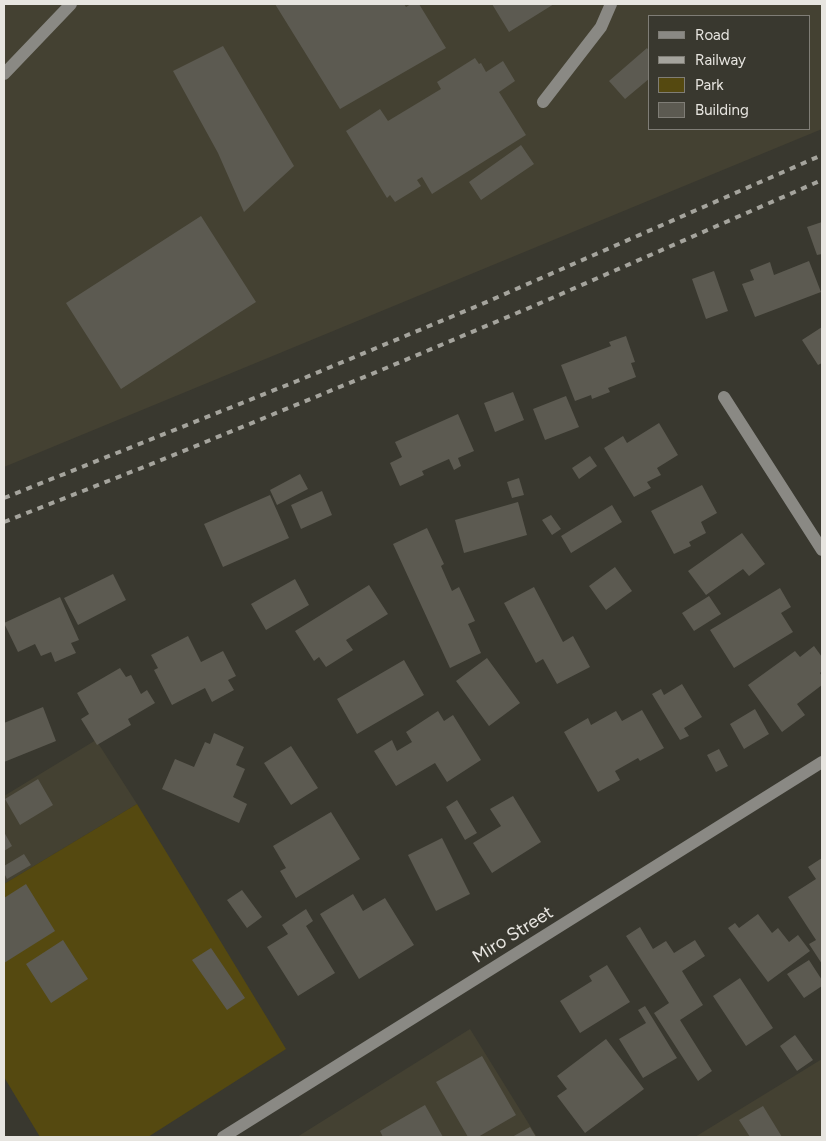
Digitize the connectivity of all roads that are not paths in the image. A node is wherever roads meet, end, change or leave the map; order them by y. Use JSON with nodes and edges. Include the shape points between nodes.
{"nodes":[{"id":1,"x":71,"y":4,"type":"edge"},
{"id":2,"x":611,"y":4,"type":"edge"},
{"id":3,"x":4,"y":74,"type":"edge"},
{"id":4,"x":542,"y":102,"type":"dead end"},
{"id":5,"x":724,"y":397,"type":"dead end"},
{"id":6,"x":822,"y":550,"type":"edge"},
{"id":7,"x":822,"y":762,"type":"edge"},
{"id":8,"x":223,"y":1137,"type":"edge"}],
"edges":[{"from":1,"to":3,"type":"street"},
{"from":2,"to":4,"type":"street","via":[[601,27]]},
{"from":5,"to":6,"type":"street"},
{"from":7,"to":8,"type":"street","name":"Miro Street"}]}
